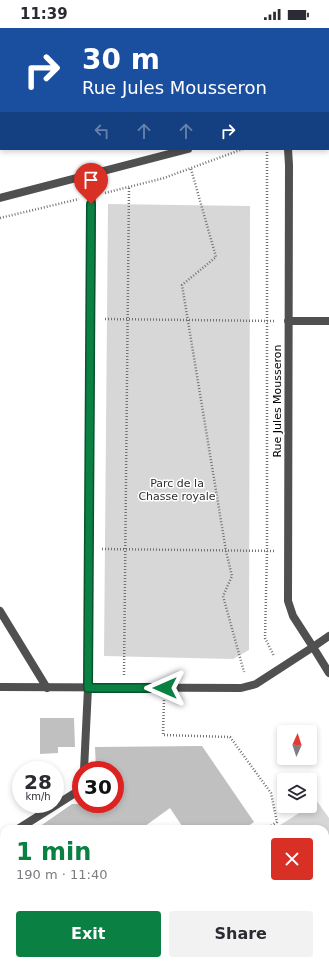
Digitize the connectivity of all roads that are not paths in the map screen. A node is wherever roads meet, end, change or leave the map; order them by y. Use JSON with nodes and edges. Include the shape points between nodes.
{"nodes":[{"id":1,"x":184,"y":150,"type":"edge"},
{"id":2,"x":288,"y":150,"type":"edge"},
{"id":3,"x":92,"y":175,"type":"junction"},
{"id":4,"x":0,"y":198,"type":"edge"},
{"id":5,"x":288,"y":321,"type":"junction"},
{"id":6,"x":329,"y":321,"type":"edge"},
{"id":7,"x":0,"y":611,"type":"edge"},
{"id":8,"x":329,"y":636,"type":"edge"},
{"id":9,"x":313,"y":647,"type":"junction"},
{"id":10,"x":329,"y":673,"type":"edge"},
{"id":11,"x":0,"y":687,"type":"edge"},
{"id":12,"x":47,"y":688,"type":"junction"},
{"id":13,"x":88,"y":688,"type":"junction"},
{"id":14,"x":84,"y":761,"type":"edge"},
{"id":15,"x":72,"y":795,"type":"edge"},
{"id":16,"x":24,"y":825,"type":"edge"}],
"edges":[{"from":1,"to":3,"type":"street"},
{"from":2,"to":5,"type":"street","name":"Rue Jules Mousseron"},
{"from":3,"to":4,"type":"street"},
{"from":3,"to":13,"type":"street"},
{"from":5,"to":6,"type":"street"},
{"from":5,"to":9,"type":"street","name":"Rue Jules Mousseron","via":[[287,592],[290,608]]},
{"from":7,"to":12,"type":"street"},
{"from":8,"to":9,"type":"street"},
{"from":9,"to":10,"type":"street","name":"Rue Jules Mousseron"},
{"from":9,"to":13,"type":"street","via":[[248,687]]},
{"from":11,"to":12,"type":"street"},
{"from":12,"to":13,"type":"street"},
{"from":13,"to":14,"type":"street"},
{"from":15,"to":16,"type":"street"}]}
